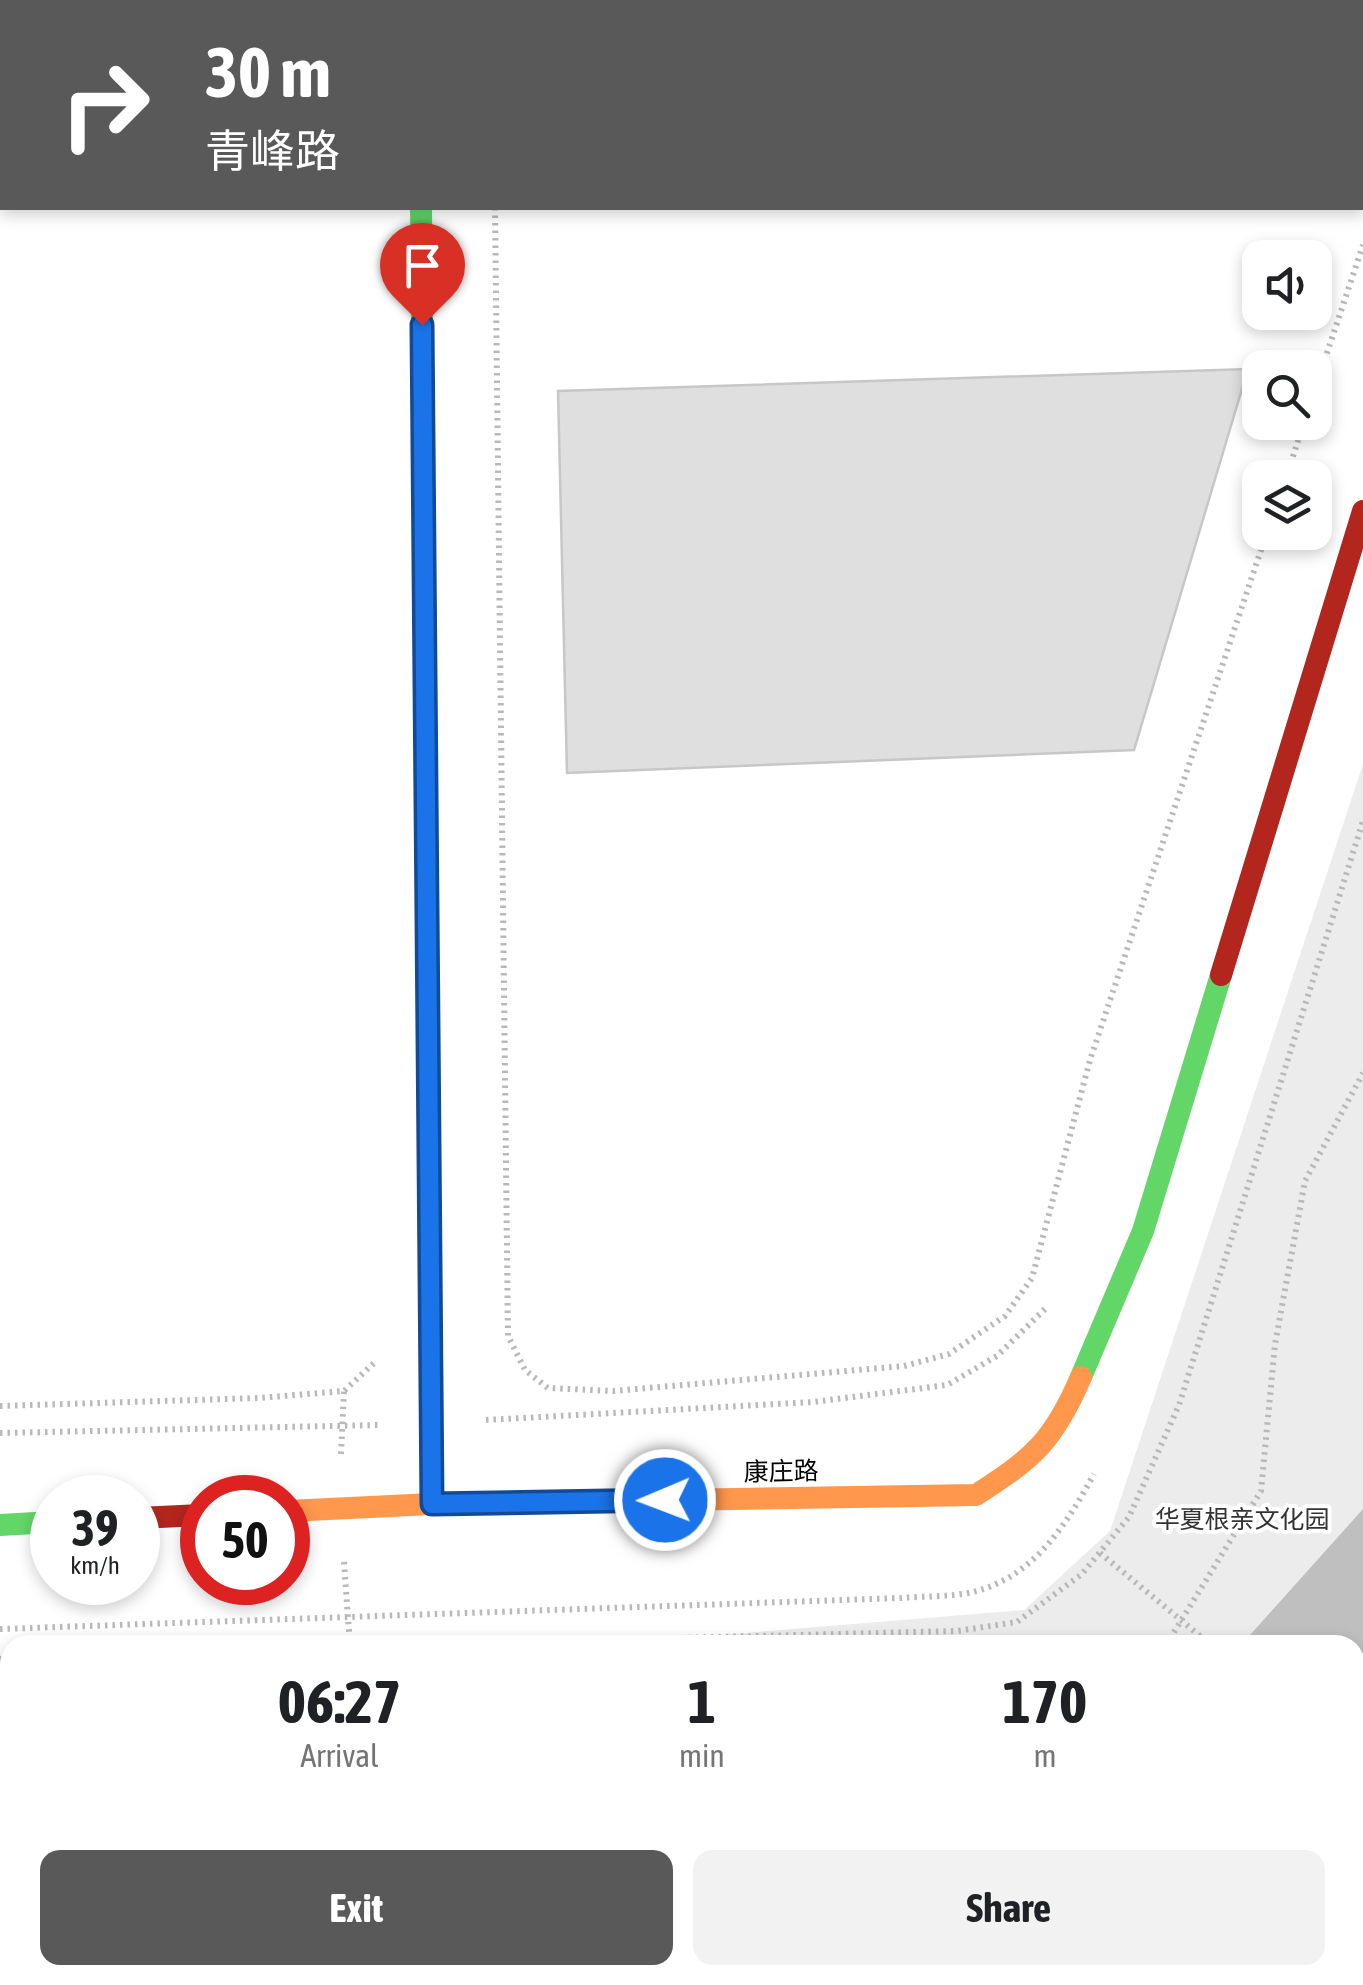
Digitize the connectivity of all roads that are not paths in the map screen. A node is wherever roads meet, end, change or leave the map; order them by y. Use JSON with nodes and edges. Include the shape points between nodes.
{"nodes":[{"id":1,"x":421,"y":210,"type":"edge"},
{"id":2,"x":1363,"y":511,"type":"edge"},
{"id":3,"x":432,"y":1504,"type":"junction"},
{"id":4,"x":310,"y":1510,"type":"edge"},
{"id":5,"x":30,"y":1523,"type":"edge"},
{"id":6,"x":0,"y":1525,"type":"edge"}],
"edges":[{"from":1,"to":3,"type":"street"},
{"from":2,"to":3,"type":"street","name":"康庄路","via":[[1143,1231],[1062,1422],[1026,1464],[976,1495]]},
{"from":3,"to":4,"type":"street","name":"康庄路"},
{"from":5,"to":6,"type":"street"}]}
